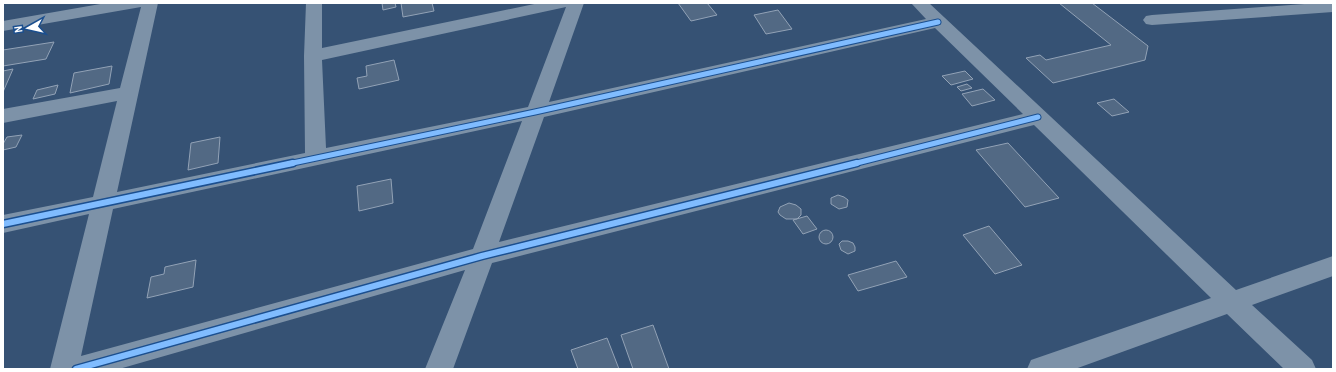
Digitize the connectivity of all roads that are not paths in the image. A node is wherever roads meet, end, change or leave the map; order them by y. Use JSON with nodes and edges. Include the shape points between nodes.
{"nodes":[{"id":1,"x":135,"y":3,"type":"edge"},
{"id":2,"x":150,"y":3,"type":"edge"},
{"id":3,"x":314,"y":3,"type":"edge"},
{"id":4,"x":563,"y":3,"type":"edge"},
{"id":5,"x":576,"y":3,"type":"edge"},
{"id":6,"x":919,"y":3,"type":"edge"},
{"id":7,"x":1163,"y":3,"type":"edge"},
{"id":8,"x":1333,"y":7,"type":"edge"},
{"id":9,"x":1183,"y":18,"type":"junction"},
{"id":10,"x":1152,"y":20,"type":"dead end"},
{"id":11,"x":938,"y":22,"type":"junction"},
{"id":12,"x":3,"y":26,"type":"edge"},
{"id":13,"x":312,"y":56,"type":"junction"},
{"id":14,"x":129,"y":93,"type":"junction"},
{"id":15,"x":536,"y":112,"type":"junction"},
{"id":16,"x":3,"y":116,"type":"edge"},
{"id":17,"x":1038,"y":117,"type":"junction"},
{"id":18,"x":316,"y":158,"type":"junction"},
{"id":19,"x":104,"y":203,"type":"junction"},
{"id":20,"x":3,"y":224,"type":"edge"},
{"id":21,"x":482,"y":256,"type":"junction"},
{"id":22,"x":1333,"y":266,"type":"edge"},
{"id":23,"x":1231,"y":302,"type":"junction"},
{"id":24,"x":64,"y":369,"type":"edge"},
{"id":25,"x":76,"y":369,"type":"edge"},
{"id":26,"x":439,"y":369,"type":"edge"},
{"id":27,"x":1041,"y":369,"type":"edge"},
{"id":28,"x":1302,"y":369,"type":"edge"}],
"edges":[{"from":1,"to":12,"type":"street"},
{"from":2,"to":14,"type":"street"},
{"from":3,"to":13,"type":"street"},
{"from":4,"to":13,"type":"street"},
{"from":5,"to":15,"type":"street"},
{"from":6,"to":11,"type":"street"},
{"from":7,"to":9,"type":"street"},
{"from":8,"to":9,"type":"street"},
{"from":9,"to":10,"type":"street"},
{"from":11,"to":15,"type":"street"},
{"from":11,"to":17,"type":"street"},
{"from":13,"to":18,"type":"street"},
{"from":14,"to":16,"type":"street"},
{"from":14,"to":19,"type":"street"},
{"from":15,"to":18,"type":"street"},
{"from":15,"to":21,"type":"street"},
{"from":17,"to":21,"type":"street"},
{"from":17,"to":23,"type":"street"},
{"from":18,"to":19,"type":"street"},
{"from":19,"to":20,"type":"street"},
{"from":19,"to":24,"type":"street"},
{"from":21,"to":25,"type":"street"},
{"from":21,"to":26,"type":"street"},
{"from":22,"to":23,"type":"street"},
{"from":23,"to":27,"type":"street"},
{"from":23,"to":28,"type":"street"}]}
